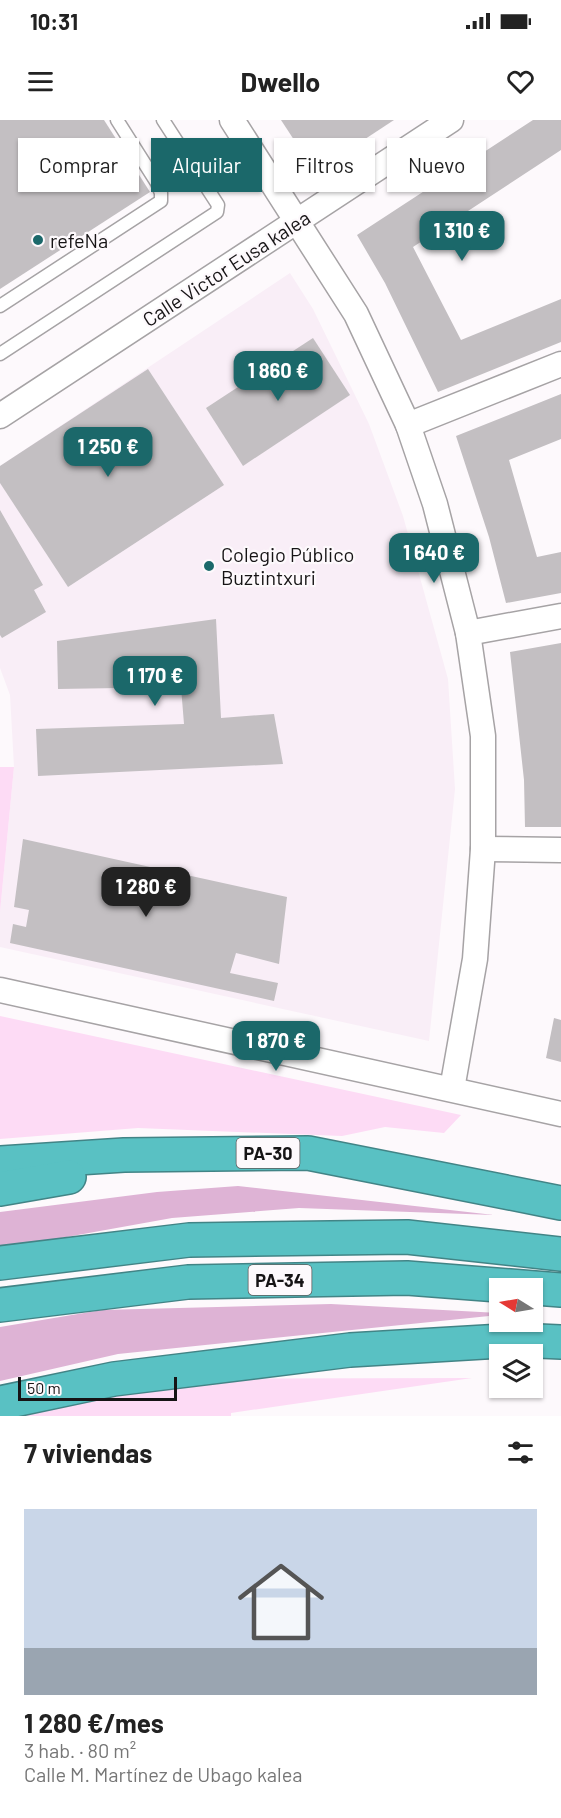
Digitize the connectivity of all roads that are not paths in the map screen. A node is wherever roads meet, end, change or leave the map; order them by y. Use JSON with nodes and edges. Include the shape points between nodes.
{"nodes":[{"id":1,"x":117,"y":120,"type":"edge"},
{"id":2,"x":163,"y":120,"type":"edge"},
{"id":3,"x":232,"y":120,"type":"edge"},
{"id":4,"x":451,"y":120,"type":"edge"},
{"id":5,"x":297,"y":221,"type":"junction"},
{"id":6,"x":0,"y":306,"type":"edge"},
{"id":7,"x":0,"y":354,"type":"edge"},
{"id":8,"x":561,"y":364,"type":"edge"},
{"id":9,"x":0,"y":416,"type":"edge"},
{"id":10,"x":408,"y":425,"type":"junction"},
{"id":11,"x":561,"y":616,"type":"edge"},
{"id":12,"x":468,"y":633,"type":"junction"},
{"id":13,"x":483,"y":849,"type":"junction"},
{"id":14,"x":561,"y":850,"type":"edge"},
{"id":15,"x":0,"y":990,"type":"edge"},
{"id":16,"x":452,"y":1089,"type":"junction"},
{"id":17,"x":561,"y":1114,"type":"edge"},
{"id":18,"x":0,"y":1163,"type":"edge"},
{"id":19,"x":0,"y":1189,"type":"edge"},
{"id":20,"x":547,"y":1200,"type":"edge"},
{"id":21,"x":561,"y":1254,"type":"edge"},
{"id":22,"x":0,"y":1263,"type":"edge"},
{"id":23,"x":561,"y":1290,"type":"edge"},
{"id":24,"x":0,"y":1305,"type":"edge"},
{"id":25,"x":561,"y":1342,"type":"edge"},
{"id":26,"x":114,"y":1379,"type":"junction"},
{"id":27,"x":0,"y":1403,"type":"edge"},
{"id":28,"x":6,"y":1416,"type":"edge"}],
"edges":[{"from":1,"to":6,"type":"lane","via":[[158,183],[161,201]]},
{"from":2,"to":7,"type":"lane","via":[[218,205],[217,212]]},
{"from":3,"to":5,"type":"street"},
{"from":4,"to":5,"type":"street","name":"Calle Victor Eusa kalea"},
{"from":5,"to":9,"type":"street","name":"Calle Victor Eusa kalea"},
{"from":5,"to":10,"type":"street","via":[[356,314]]},
{"from":8,"to":10,"type":"street"},
{"from":10,"to":12,"type":"street","via":[[435,504]]},
{"from":11,"to":12,"type":"street"},
{"from":12,"to":13,"type":"street","via":[[483,736]]},
{"from":13,"to":14,"type":"street"},
{"from":13,"to":16,"type":"street","via":[[475,959]]},
{"from":15,"to":16,"type":"street"},
{"from":16,"to":17,"type":"street"},
{"from":18,"to":20,"type":"highway","number":"PA-30","via":[[124,1155],[308,1153]]},
{"from":19,"to":20,"type":"highway","number":"PA-30","via":[[106,1171],[223,1162],[339,1171]]},
{"from":21,"to":22,"type":"highway","number":"PA-34","via":[[407,1237],[189,1240]]},
{"from":23,"to":24,"type":"highway","number":"PA-34","via":[[407,1278],[188,1282]]},
{"from":25,"to":26,"type":"highway","via":[[517,1340],[350,1350]]},
{"from":26,"to":27,"type":"highway"},
{"from":26,"to":28,"type":"highway"}]}
